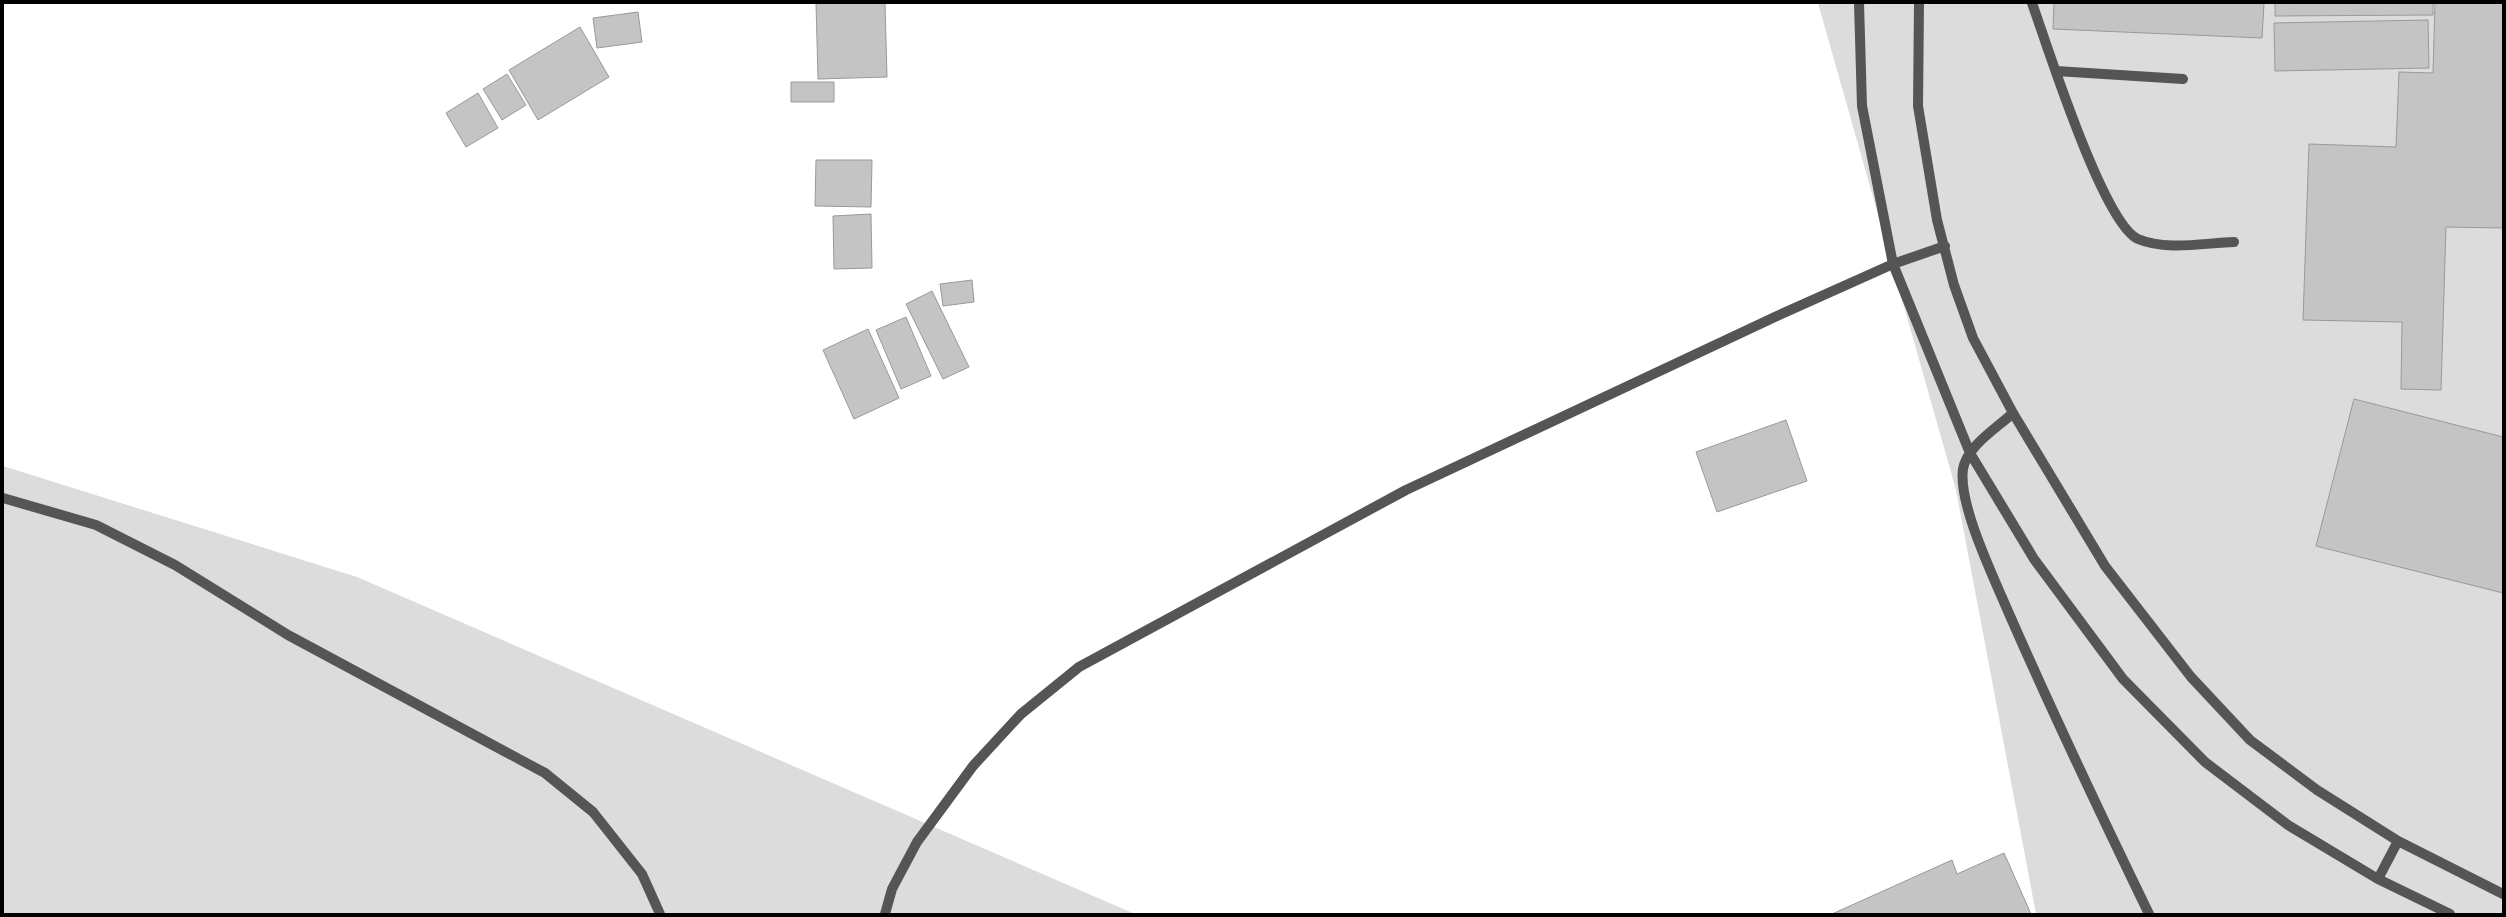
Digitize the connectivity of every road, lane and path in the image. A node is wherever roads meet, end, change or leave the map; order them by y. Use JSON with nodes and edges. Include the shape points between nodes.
{"nodes":[{"id":1,"x":1860,"y":3,"type":"edge"},
{"id":2,"x":1919,"y":3,"type":"edge"},
{"id":3,"x":2032,"y":3,"type":"edge"},
{"id":4,"x":2056,"y":71,"type":"junction"},
{"id":5,"x":2183,"y":80,"type":"dead end"},
{"id":6,"x":2234,"y":242,"type":"dead end"},
{"id":7,"x":1945,"y":246,"type":"junction"},
{"id":8,"x":1893,"y":264,"type":"junction"},
{"id":9,"x":2013,"y":413,"type":"junction"},
{"id":10,"x":1970,"y":453,"type":"junction"},
{"id":11,"x":3,"y":498,"type":"edge"},
{"id":12,"x":2398,"y":842,"type":"junction"},
{"id":13,"x":2378,"y":878,"type":"junction"},
{"id":14,"x":2503,"y":894,"type":"edge"},
{"id":15,"x":660,"y":914,"type":"edge"},
{"id":16,"x":884,"y":914,"type":"edge"},
{"id":17,"x":2150,"y":914,"type":"edge"},
{"id":18,"x":2450,"y":914,"type":"edge"}],
"edges":[{"from":1,"to":8,"type":"street","via":[[1862,106]]},
{"from":2,"to":7,"type":"street","via":[[1918,106],[1937,220]]},
{"from":3,"to":4,"type":"street"},
{"from":4,"to":5,"type":"street"},
{"from":4,"to":6,"type":"street","via":[[2098,181],[2125,229],[2137,238],[2156,245]]},
{"from":7,"to":8,"type":"street"},
{"from":7,"to":9,"type":"street","via":[[1954,285],[1973,338]]},
{"from":8,"to":10,"type":"street"},
{"from":8,"to":16,"type":"street","via":[[1406,490],[1079,667],[1021,714],[973,766],[917,842],[892,889]]},
{"from":9,"to":10,"type":"street"},
{"from":9,"to":12,"type":"street","via":[[2105,566],[2191,677],[2250,740],[2317,790]]},
{"from":10,"to":13,"type":"street","via":[[2034,558],[2123,679],[2205,762],[2288,825]]},
{"from":10,"to":17,"type":"street","via":[[1963,468],[1964,496],[1992,574],[2080,771]]},
{"from":11,"to":15,"type":"street","via":[[96,525],[174,565],[288,635],[545,773],[593,812],[642,874]]},
{"from":12,"to":13,"type":"street"},
{"from":12,"to":14,"type":"street"},
{"from":13,"to":18,"type":"street"}]}
